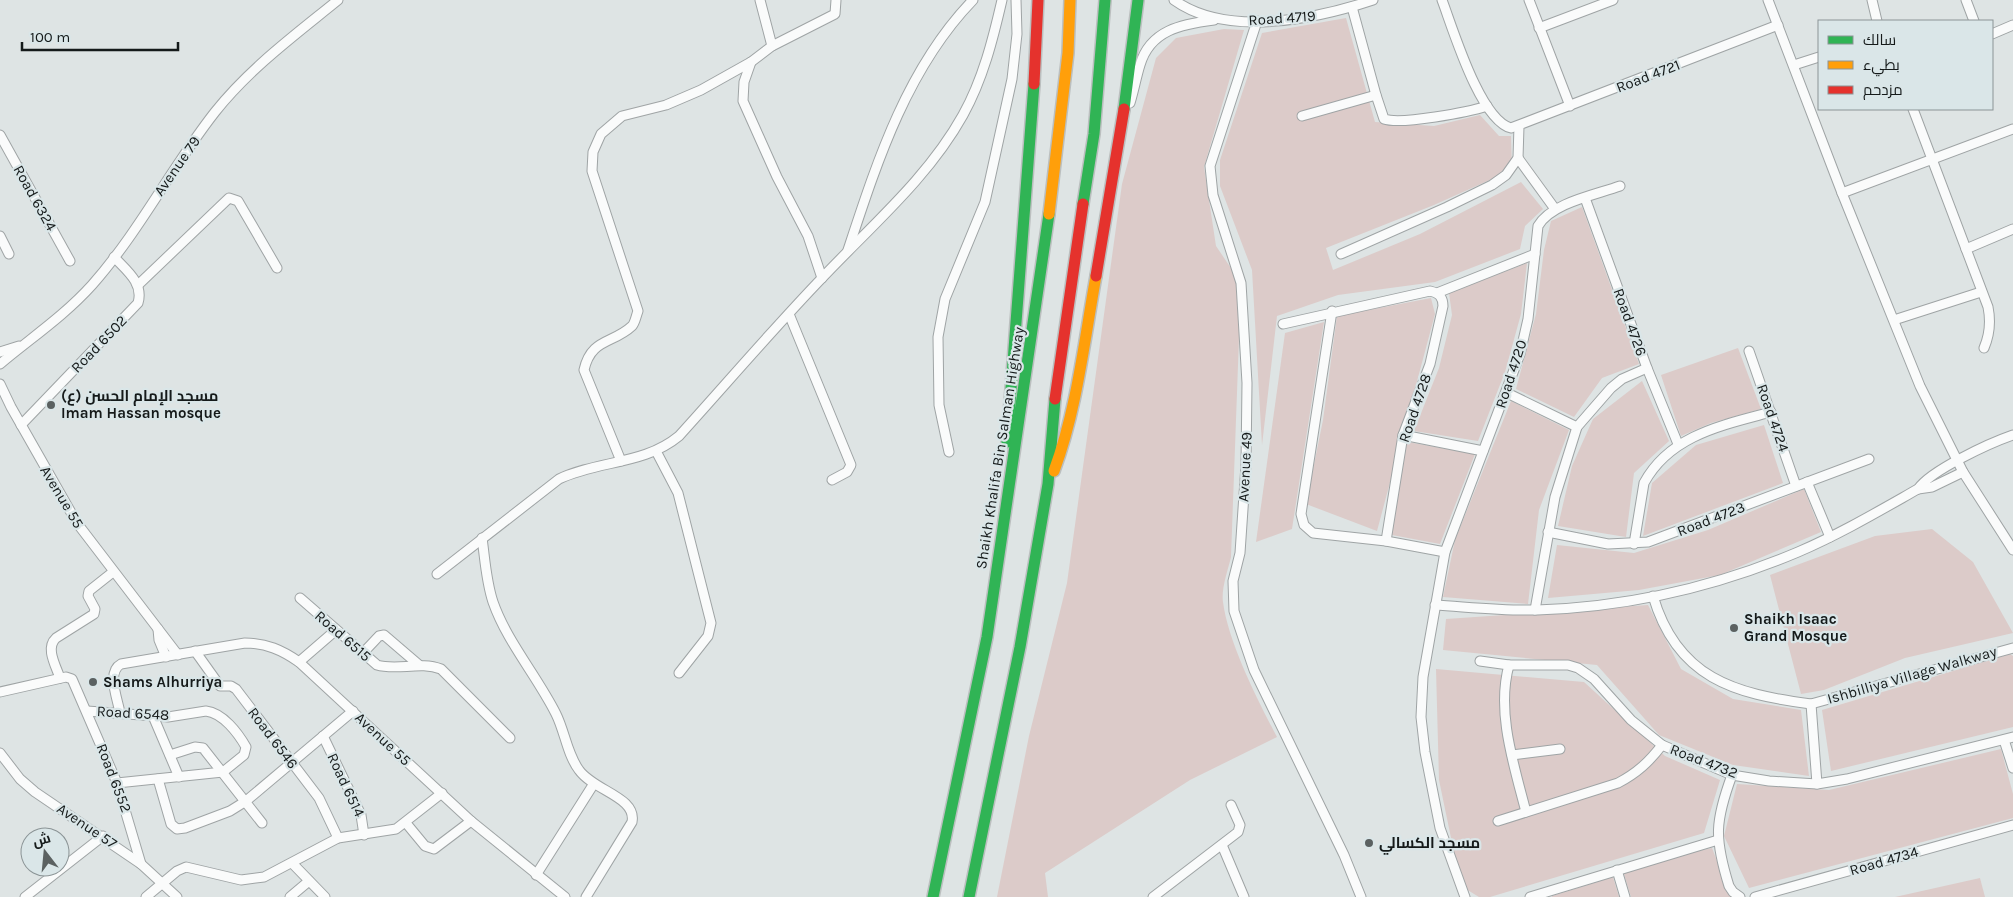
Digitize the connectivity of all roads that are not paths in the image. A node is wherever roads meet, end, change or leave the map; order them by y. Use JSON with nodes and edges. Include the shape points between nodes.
{"nodes":[{"id":1,"x":338,"y":0,"type":"edge"},
{"id":2,"x":760,"y":0,"type":"edge"},
{"id":3,"x":836,"y":0,"type":"edge"},
{"id":4,"x":972,"y":0,"type":"edge"},
{"id":5,"x":1002,"y":0,"type":"edge"},
{"id":6,"x":1016,"y":0,"type":"edge"},
{"id":7,"x":1038,"y":0,"type":"edge"},
{"id":8,"x":1070,"y":0,"type":"edge"},
{"id":9,"x":1105,"y":0,"type":"edge"},
{"id":10,"x":1138,"y":0,"type":"edge"},
{"id":11,"x":1174,"y":0,"type":"edge"},
{"id":12,"x":1373,"y":0,"type":"edge"},
{"id":13,"x":1442,"y":0,"type":"edge"},
{"id":14,"x":1529,"y":0,"type":"edge"},
{"id":15,"x":1613,"y":0,"type":"edge"},
{"id":16,"x":1768,"y":0,"type":"edge"},
{"id":17,"x":1872,"y":0,"type":"edge"},
{"id":18,"x":1966,"y":0,"type":"edge"},
{"id":19,"x":1352,"y":7,"type":"junction"},
{"id":20,"x":1219,"y":19,"type":"junction"},
{"id":21,"x":1877,"y":20,"type":"edge"},
{"id":22,"x":1974,"y":20,"type":"edge"},
{"id":23,"x":1257,"y":21,"type":"junction"},
{"id":24,"x":1778,"y":25,"type":"junction"},
{"id":25,"x":2013,"y":25,"type":"edge"},
{"id":26,"x":1539,"y":28,"type":"junction"},
{"id":27,"x":1993,"y":34,"type":"edge"},
{"id":28,"x":772,"y":46,"type":"junction"},
{"id":29,"x":1818,"y":57,"type":"edge"},
{"id":30,"x":751,"y":62,"type":"junction"},
{"id":31,"x":1794,"y":65,"type":"junction"},
{"id":32,"x":1376,"y":95,"type":"junction"},
{"id":33,"x":1487,"y":106,"type":"junction"},
{"id":34,"x":1570,"y":106,"type":"junction"},
{"id":35,"x":1913,"y":110,"type":"edge"},
{"id":36,"x":1124,"y":116,"type":"junction"},
{"id":37,"x":1302,"y":116,"type":"dead end"},
{"id":38,"x":1519,"y":126,"type":"junction"},
{"id":39,"x":2013,"y":129,"type":"edge"},
{"id":40,"x":0,"y":135,"type":"edge"},
{"id":41,"x":1518,"y":158,"type":"junction"},
{"id":42,"x":1932,"y":160,"type":"junction"},
{"id":43,"x":1620,"y":186,"type":"dead end"},
{"id":44,"x":1842,"y":193,"type":"junction"},
{"id":45,"x":1585,"y":198,"type":"junction"},
{"id":46,"x":1555,"y":209,"type":"junction"},
{"id":47,"x":2013,"y":229,"type":"edge"},
{"id":48,"x":1,"y":241,"type":"edge"},
{"id":49,"x":1966,"y":249,"type":"junction"},
{"id":50,"x":847,"y":252,"type":"junction"},
{"id":51,"x":9,"y":254,"type":"dead end"},
{"id":52,"x":1341,"y":254,"type":"dead end"},
{"id":53,"x":1535,"y":254,"type":"junction"},
{"id":54,"x":114,"y":257,"type":"junction"},
{"id":55,"x":70,"y":261,"type":"dead end"},
{"id":56,"x":277,"y":268,"type":"dead end"},
{"id":57,"x":822,"y":278,"type":"junction"},
{"id":58,"x":138,"y":285,"type":"junction"},
{"id":59,"x":1982,"y":292,"type":"junction"},
{"id":60,"x":1437,"y":293,"type":"junction"},
{"id":61,"x":1332,"y":311,"type":"junction"},
{"id":62,"x":789,"y":314,"type":"junction"},
{"id":63,"x":1894,"y":320,"type":"junction"},
{"id":64,"x":1283,"y":324,"type":"dead end"},
{"id":65,"x":28,"y":342,"type":"junction"},
{"id":66,"x":1984,"y":348,"type":"dead end"},
{"id":67,"x":1749,"y":351,"type":"dead end"},
{"id":68,"x":0,"y":352,"type":"edge"},
{"id":69,"x":0,"y":364,"type":"edge"},
{"id":70,"x":1647,"y":368,"type":"junction"},
{"id":71,"x":0,"y":384,"type":"edge"},
{"id":72,"x":1507,"y":393,"type":"junction"},
{"id":73,"x":0,"y":396,"type":"edge"},
{"id":74,"x":10,"y":407,"type":"junction"},
{"id":75,"x":1771,"y":412,"type":"junction"},
{"id":76,"x":21,"y":425,"type":"junction"},
{"id":77,"x":1577,"y":427,"type":"junction"},
{"id":78,"x":1403,"y":435,"type":"junction"},
{"id":79,"x":2013,"y":435,"type":"edge"},
{"id":80,"x":1678,"y":444,"type":"junction"},
{"id":81,"x":1483,"y":450,"type":"junction"},
{"id":82,"x":656,"y":451,"type":"junction"},
{"id":83,"x":949,"y":452,"type":"dead end"},
{"id":84,"x":1869,"y":459,"type":"dead end"},
{"id":85,"x":1956,"y":461,"type":"junction"},
{"id":86,"x":621,"y":462,"type":"junction"},
{"id":87,"x":1963,"y":472,"type":"junction"},
{"id":88,"x":832,"y":480,"type":"dead end"},
{"id":89,"x":1807,"y":482,"type":"junction"},
{"id":90,"x":1048,"y":484,"type":"junction"},
{"id":91,"x":1796,"y":486,"type":"junction"},
{"id":92,"x":1918,"y":489,"type":"junction"},
{"id":93,"x":1548,"y":532,"type":"junction"},
{"id":94,"x":1830,"y":537,"type":"junction"},
{"id":95,"x":482,"y":538,"type":"junction"},
{"id":96,"x":1386,"y":541,"type":"junction"},
{"id":97,"x":1634,"y":544,"type":"junction"},
{"id":98,"x":2013,"y":550,"type":"edge"},
{"id":99,"x":1445,"y":552,"type":"junction"},
{"id":100,"x":999,"y":556,"type":"junction"},
{"id":101,"x":113,"y":572,"type":"junction"},
{"id":102,"x":437,"y":574,"type":"dead end"},
{"id":103,"x":1654,"y":596,"type":"junction"},
{"id":104,"x":300,"y":598,"type":"dead end"},
{"id":105,"x":1435,"y":605,"type":"junction"},
{"id":106,"x":1535,"y":610,"type":"junction"},
{"id":107,"x":158,"y":629,"type":"junction"},
{"id":108,"x":336,"y":630,"type":"junction"},
{"id":109,"x":2013,"y":648,"type":"edge"},
{"id":110,"x":195,"y":652,"type":"junction"},
{"id":111,"x":362,"y":654,"type":"junction"},
{"id":112,"x":178,"y":655,"type":"junction"},
{"id":113,"x":166,"y":656,"type":"junction"},
{"id":114,"x":1480,"y":661,"type":"dead end"},
{"id":115,"x":299,"y":662,"type":"junction"},
{"id":116,"x":1509,"y":664,"type":"junction"},
{"id":117,"x":419,"y":665,"type":"junction"},
{"id":118,"x":680,"y":672,"type":"dead end"},
{"id":119,"x":60,"y":678,"type":"junction"},
{"id":120,"x":0,"y":692,"type":"edge"},
{"id":121,"x":1810,"y":704,"type":"junction"},
{"id":122,"x":87,"y":711,"type":"junction"},
{"id":123,"x":353,"y":711,"type":"junction"},
{"id":124,"x":120,"y":713,"type":"junction"},
{"id":125,"x":154,"y":716,"type":"junction"},
{"id":126,"x":323,"y":736,"type":"junction"},
{"id":127,"x":510,"y":738,"type":"dead end"},
{"id":128,"x":2009,"y":738,"type":"edge"},
{"id":129,"x":1662,"y":745,"type":"junction"},
{"id":130,"x":1560,"y":748,"type":"dead end"},
{"id":131,"x":0,"y":754,"type":"edge"},
{"id":132,"x":170,"y":755,"type":"junction"},
{"id":133,"x":1512,"y":755,"type":"junction"},
{"id":134,"x":291,"y":762,"type":"junction"},
{"id":135,"x":2013,"y":768,"type":"edge"},
{"id":136,"x":223,"y":772,"type":"junction"},
{"id":137,"x":1732,"y":775,"type":"junction"},
{"id":138,"x":179,"y":777,"type":"junction"},
{"id":139,"x":158,"y":779,"type":"junction"},
{"id":140,"x":118,"y":783,"type":"junction"},
{"id":141,"x":1817,"y":784,"type":"junction"},
{"id":142,"x":593,"y":785,"type":"junction"},
{"id":143,"x":442,"y":793,"type":"junction"},
{"id":144,"x":246,"y":802,"type":"junction"},
{"id":145,"x":1231,"y":805,"type":"dead end"},
{"id":146,"x":1526,"y":812,"type":"junction"},
{"id":147,"x":471,"y":821,"type":"junction"},
{"id":148,"x":1498,"y":821,"type":"dead end"},
{"id":149,"x":262,"y":823,"type":"dead end"},
{"id":150,"x":406,"y":823,"type":"junction"},
{"id":151,"x":2013,"y":825,"type":"edge"},
{"id":152,"x":364,"y":835,"type":"junction"},
{"id":153,"x":102,"y":836,"type":"junction"},
{"id":154,"x":338,"y":838,"type":"junction"},
{"id":155,"x":1718,"y":840,"type":"junction"},
{"id":156,"x":1222,"y":845,"type":"junction"},
{"id":157,"x":292,"y":863,"type":"junction"},
{"id":158,"x":142,"y":864,"type":"junction"},
{"id":159,"x":1617,"y":870,"type":"junction"},
{"id":160,"x":536,"y":875,"type":"junction"},
{"id":161,"x":309,"y":881,"type":"junction"},
{"id":162,"x":164,"y":882,"type":"junction"},
{"id":163,"x":1545,"y":895,"type":"edge"},
{"id":164,"x":25,"y":897,"type":"edge"},
{"id":165,"x":146,"y":897,"type":"edge"},
{"id":166,"x":177,"y":897,"type":"edge"},
{"id":167,"x":290,"y":897,"type":"edge"},
{"id":168,"x":325,"y":897,"type":"edge"},
{"id":169,"x":565,"y":897,"type":"edge"},
{"id":170,"x":586,"y":897,"type":"edge"},
{"id":171,"x":933,"y":897,"type":"edge"},
{"id":172,"x":969,"y":897,"type":"edge"},
{"id":173,"x":1154,"y":897,"type":"edge"},
{"id":174,"x":1244,"y":897,"type":"edge"},
{"id":175,"x":1361,"y":897,"type":"edge"},
{"id":176,"x":1465,"y":897,"type":"edge"},
{"id":177,"x":1530,"y":897,"type":"edge"},
{"id":178,"x":1625,"y":897,"type":"edge"},
{"id":179,"x":1740,"y":897,"type":"edge"},
{"id":180,"x":1755,"y":897,"type":"edge"}],
"edges":[{"from":1,"to":54,"type":"street","name":"Avenue 79","via":[[272,53],[216,111]]},
{"from":2,"to":28,"type":"street"},
{"from":3,"to":28,"type":"street","via":[[835,14]]},
{"from":4,"to":50,"type":"street","via":[[945,32],[905,101],[880,155]]},
{"from":5,"to":50,"type":"street","via":[[982,74],[964,114],[940,152]]},
{"from":6,"to":83,"type":"street","via":[[1017,34],[1012,79],[985,202],[945,299],[938,337],[939,405]]},
{"from":7,"to":100,"type":"highway"},
{"from":8,"to":100,"type":"highway","name":"Shaikh Khalifa Bin Salman Highway","via":[[1068,53],[1043,265]]},
{"from":9,"to":90,"type":"highway","via":[[1094,134],[1056,381]]},
{"from":10,"to":36,"type":"highway"},
{"from":11,"to":20,"type":"street","name":"Road 4719","via":[[1196,13]]},
{"from":12,"to":19,"type":"street","name":"Road 4719"},
{"from":13,"to":33,"type":"street","via":[[1474,83]]},
{"from":14,"to":26,"type":"street"},
{"from":15,"to":26,"type":"street"},
{"from":16,"to":24,"type":"street"},
{"from":17,"to":21,"type":"street"},
{"from":18,"to":22,"type":"street"},
{"from":19,"to":23,"type":"street","name":"Road 4719","via":[[1298,19]]},
{"from":19,"to":32,"type":"street"},
{"from":20,"to":23,"type":"street","name":"Road 4719"},
{"from":20,"to":36,"type":"street","name":"Road 4719","via":[[1176,26],[1157,38],[1144,55]]},
{"from":23,"to":175,"type":"street","name":"Avenue 49","via":[[1210,166],[1213,195],[1241,283],[1246,354],[1246,465],[1240,553],[1233,581],[1234,611],[1254,670],[1340,846]]},
{"from":24,"to":31,"type":"street"},
{"from":24,"to":34,"type":"street","name":"Road 4721"},
{"from":25,"to":27,"type":"street"},
{"from":26,"to":34,"type":"street"},
{"from":28,"to":30,"type":"street"},
{"from":29,"to":31,"type":"street"},
{"from":30,"to":57,"type":"street","via":[[744,82],[744,100],[777,177],[808,236]]},
{"from":30,"to":86,"type":"street","via":[[702,90],[666,105],[622,116],[607,127],[593,152],[592,171],[638,311],[633,325],[597,346],[587,356],[584,370]]},
{"from":31,"to":44,"type":"street"},
{"from":32,"to":33,"type":"street","via":[[1382,117],[1389,121],[1466,113]]},
{"from":32,"to":37,"type":"street"},
{"from":33,"to":38,"type":"street","via":[[1503,126]]},
{"from":34,"to":38,"type":"street","name":"Road 4721"},
{"from":35,"to":42,"type":"street"},
{"from":36,"to":90,"type":"highway","via":[[1071,416]]},
{"from":38,"to":41,"type":"street"},
{"from":39,"to":42,"type":"street"},
{"from":40,"to":55,"type":"street","name":"Road 6324"},
{"from":41,"to":46,"type":"street"},
{"from":41,"to":52,"type":"street","via":[[1512,170],[1492,185]]},
{"from":42,"to":44,"type":"street"},
{"from":42,"to":49,"type":"street"},
{"from":43,"to":45,"type":"street","name":"Road 4720"},
{"from":44,"to":63,"type":"street"},
{"from":45,"to":46,"type":"street","name":"Road 4720"},
{"from":45,"to":70,"type":"street","name":"Road 4726"},
{"from":46,"to":53,"type":"street","name":"Road 4720","via":[[1538,226]]},
{"from":47,"to":49,"type":"street"},
{"from":48,"to":51,"type":"street"},
{"from":49,"to":59,"type":"street"},
{"from":50,"to":57,"type":"street"},
{"from":53,"to":60,"type":"street"},
{"from":53,"to":72,"type":"street","name":"Road 4720","via":[[1528,319]]},
{"from":54,"to":58,"type":"street"},
{"from":54,"to":65,"type":"street","name":"Avenue 79","via":[[81,297]]},
{"from":56,"to":58,"type":"street","via":[[238,201],[229,198]]},
{"from":57,"to":62,"type":"street"},
{"from":58,"to":76,"type":"street","name":"Road 6502","via":[[140,297],[134,308]]},
{"from":59,"to":63,"type":"street"},
{"from":59,"to":66,"type":"street","via":[[1990,320]]},
{"from":60,"to":61,"type":"street","via":[[1430,291]]},
{"from":60,"to":78,"type":"street","name":"Road 4728","via":[[1443,306],[1430,364]]},
{"from":61,"to":64,"type":"street"},
{"from":61,"to":96,"type":"street","via":[[1301,519],[1313,532]]},
{"from":62,"to":82,"type":"street","via":[[679,436]]},
{"from":62,"to":88,"type":"street","via":[[851,465],[847,472]]},
{"from":63,"to":85,"type":"street","via":[[1920,386]]},
{"from":65,"to":68,"type":"street","name":"Avenue 79"},
{"from":65,"to":69,"type":"street","name":"Avenue 79"},
{"from":67,"to":75,"type":"street","name":"Road 4724"},
{"from":70,"to":77,"type":"street","via":[[1622,379],[1611,388]]},
{"from":70,"to":80,"type":"street","name":"Road 4726"},
{"from":71,"to":74,"type":"street","name":"Avenue 55"},
{"from":72,"to":77,"type":"street"},
{"from":72,"to":81,"type":"street","name":"Road 4720"},
{"from":73,"to":74,"type":"street","name":"Avenue 55"},
{"from":74,"to":76,"type":"street","name":"Avenue 55"},
{"from":75,"to":80,"type":"street","via":[[1712,429]]},
{"from":75,"to":91,"type":"street","name":"Road 4724"},
{"from":76,"to":101,"type":"street","name":"Avenue 55","via":[[77,523]]},
{"from":77,"to":93,"type":"street"},
{"from":78,"to":81,"type":"street"},
{"from":78,"to":96,"type":"street","name":"Road 4728"},
{"from":79,"to":85,"type":"street"},
{"from":80,"to":97,"type":"street","via":[[1644,483]]},
{"from":81,"to":99,"type":"street","name":"Road 4720"},
{"from":82,"to":86,"type":"street"},
{"from":82,"to":118,"type":"street","via":[[678,493],[711,623],[708,636]]},
{"from":84,"to":89,"type":"street","name":"Road 4723"},
{"from":85,"to":87,"type":"street"},
{"from":85,"to":92,"type":"street","via":[[1926,479]]},
{"from":86,"to":95,"type":"street","via":[[559,479]]},
{"from":87,"to":92,"type":"street","via":[[1932,487]]},
{"from":87,"to":98,"type":"street"},
{"from":89,"to":91,"type":"street","name":"Road 4723"},
{"from":89,"to":94,"type":"street"},
{"from":90,"to":172,"type":"highway","via":[[1020,647]]},
{"from":91,"to":97,"type":"street","name":"Road 4723","via":[[1662,538]]},
{"from":92,"to":94,"type":"street"},
{"from":93,"to":97,"type":"street","name":"Road 4723","via":[[1608,544]]},
{"from":93,"to":106,"type":"street"},
{"from":94,"to":103,"type":"street","via":[[1737,575]]},
{"from":95,"to":102,"type":"street"},
{"from":95,"to":142,"type":"street","via":[[489,587],[499,616],[558,717],[574,764]]},
{"from":96,"to":99,"type":"street"},
{"from":99,"to":105,"type":"street","name":"Road 4720"},
{"from":100,"to":171,"type":"highway","name":"Shaikh Khalifa Bin Salman Highway","via":[[987,637]]},
{"from":101,"to":107,"type":"street","name":"Avenue 55"},
{"from":101,"to":119,"type":"street","via":[[89,591],[94,614],[51,644]]},
{"from":103,"to":106,"type":"street","via":[[1597,606]]},
{"from":103,"to":121,"type":"street","name":"Ishbilliya Village Walkway","via":[[1659,617],[1669,636],[1697,669],[1722,684],[1751,694]]},
{"from":104,"to":108,"type":"street","name":"Road 6515"},
{"from":105,"to":106,"type":"street"},
{"from":105,"to":176,"type":"street","via":[[1423,677],[1421,717],[1440,828]]},
{"from":107,"to":112,"type":"street","name":"Avenue 55"},
{"from":107,"to":113,"type":"street","name":"Avenue 55"},
{"from":108,"to":111,"type":"street","name":"Road 6515"},
{"from":108,"to":115,"type":"street"},
{"from":109,"to":121,"type":"street","name":"Ishbilliya Village Walkway"},
{"from":110,"to":112,"type":"street","name":"Avenue 55"},
{"from":110,"to":115,"type":"street","name":"Avenue 55","via":[[256,643],[278,649]]},
{"from":110,"to":134,"type":"street","name":"Road 6546","via":[[218,684],[236,689]]},
{"from":111,"to":117,"type":"street","name":"Road 6515","via":[[381,666]]},
{"from":111,"to":117,"type":"street","via":[[379,636],[384,635]]},
{"from":112,"to":113,"type":"street","name":"Avenue 55"},
{"from":113,"to":124,"type":"street","name":"Avenue 55","via":[[121,664],[115,669],[113,676]]},
{"from":114,"to":116,"type":"street","name":"Road 4732"},
{"from":115,"to":123,"type":"street","name":"Avenue 55"},
{"from":116,"to":129,"type":"street","name":"Road 4732","via":[[1568,665],[1586,672],[1631,720]]},
{"from":116,"to":133,"type":"street","via":[[1503,699]]},
{"from":117,"to":127,"type":"street","name":"Road 6515","via":[[430,665],[450,676]]},
{"from":119,"to":120,"type":"street"},
{"from":119,"to":122,"type":"street","name":"Road 6552","via":[[72,679]]},
{"from":121,"to":141,"type":"street","name":"Ishbilliya Village Walkway"},
{"from":122,"to":124,"type":"street","name":"Road 6548"},
{"from":122,"to":140,"type":"street","name":"Road 6552"},
{"from":123,"to":126,"type":"street"},
{"from":123,"to":143,"type":"street","name":"Avenue 55"},
{"from":124,"to":125,"type":"street","name":"Road 6548"},
{"from":125,"to":132,"type":"street"},
{"from":125,"to":136,"type":"street","name":"Road 6548","via":[[206,711],[218,714],[246,750]]},
{"from":126,"to":134,"type":"street"},
{"from":126,"to":152,"type":"street","name":"Road 6514","via":[[361,815]]},
{"from":128,"to":135,"type":"street"},
{"from":128,"to":141,"type":"street","name":"Road 4732"},
{"from":129,"to":137,"type":"street","name":"Road 4732"},
{"from":129,"to":146,"type":"street","via":[[1643,767],[1618,784]]},
{"from":130,"to":133,"type":"street"},
{"from":131,"to":153,"type":"street","name":"Avenue 57","via":[[35,792]]},
{"from":132,"to":136,"type":"street","via":[[201,746]]},
{"from":132,"to":138,"type":"street"},
{"from":133,"to":146,"type":"street"},
{"from":134,"to":144,"type":"street"},
{"from":134,"to":154,"type":"street","name":"Road 6546","via":[[324,806]]},
{"from":136,"to":138,"type":"street"},
{"from":136,"to":144,"type":"street"},
{"from":137,"to":141,"type":"street","name":"Road 4732"},
{"from":137,"to":155,"type":"street","via":[[1720,813]]},
{"from":138,"to":139,"type":"street"},
{"from":139,"to":140,"type":"street"},
{"from":139,"to":144,"type":"street","via":[[171,824],[177,829],[230,811]]},
{"from":140,"to":158,"type":"street","name":"Road 6552"},
{"from":142,"to":160,"type":"street"},
{"from":142,"to":170,"type":"street","via":[[628,803],[633,817]]},
{"from":143,"to":147,"type":"street","name":"Avenue 55"},
{"from":143,"to":150,"type":"street","name":"Road 6514"},
{"from":144,"to":149,"type":"street"},
{"from":145,"to":156,"type":"street","via":[[1240,829]]},
{"from":146,"to":148,"type":"street"},
{"from":147,"to":150,"type":"street","via":[[434,849],[425,846]]},
{"from":147,"to":160,"type":"street","name":"Avenue 55"},
{"from":150,"to":152,"type":"street","name":"Road 6514","via":[[388,832]]},
{"from":151,"to":180,"type":"street","name":"Road 4734"},
{"from":152,"to":154,"type":"street","name":"Road 6514"},
{"from":153,"to":158,"type":"street","name":"Avenue 57"},
{"from":153,"to":164,"type":"street"},
{"from":154,"to":157,"type":"street"},
{"from":155,"to":159,"type":"street"},
{"from":155,"to":179,"type":"street","via":[[1729,886]]},
{"from":156,"to":173,"type":"street"},
{"from":156,"to":174,"type":"street"},
{"from":157,"to":161,"type":"street"},
{"from":157,"to":162,"type":"street","via":[[264,877],[249,880],[186,867]]},
{"from":158,"to":162,"type":"street","name":"Avenue 57"},
{"from":159,"to":163,"type":"street"},
{"from":159,"to":178,"type":"street"},
{"from":160,"to":169,"type":"street","name":"Avenue 55"},
{"from":161,"to":167,"type":"street"},
{"from":161,"to":168,"type":"street"},
{"from":162,"to":165,"type":"street"},
{"from":162,"to":166,"type":"street","name":"Avenue 57"},
{"from":163,"to":177,"type":"street"}]}
